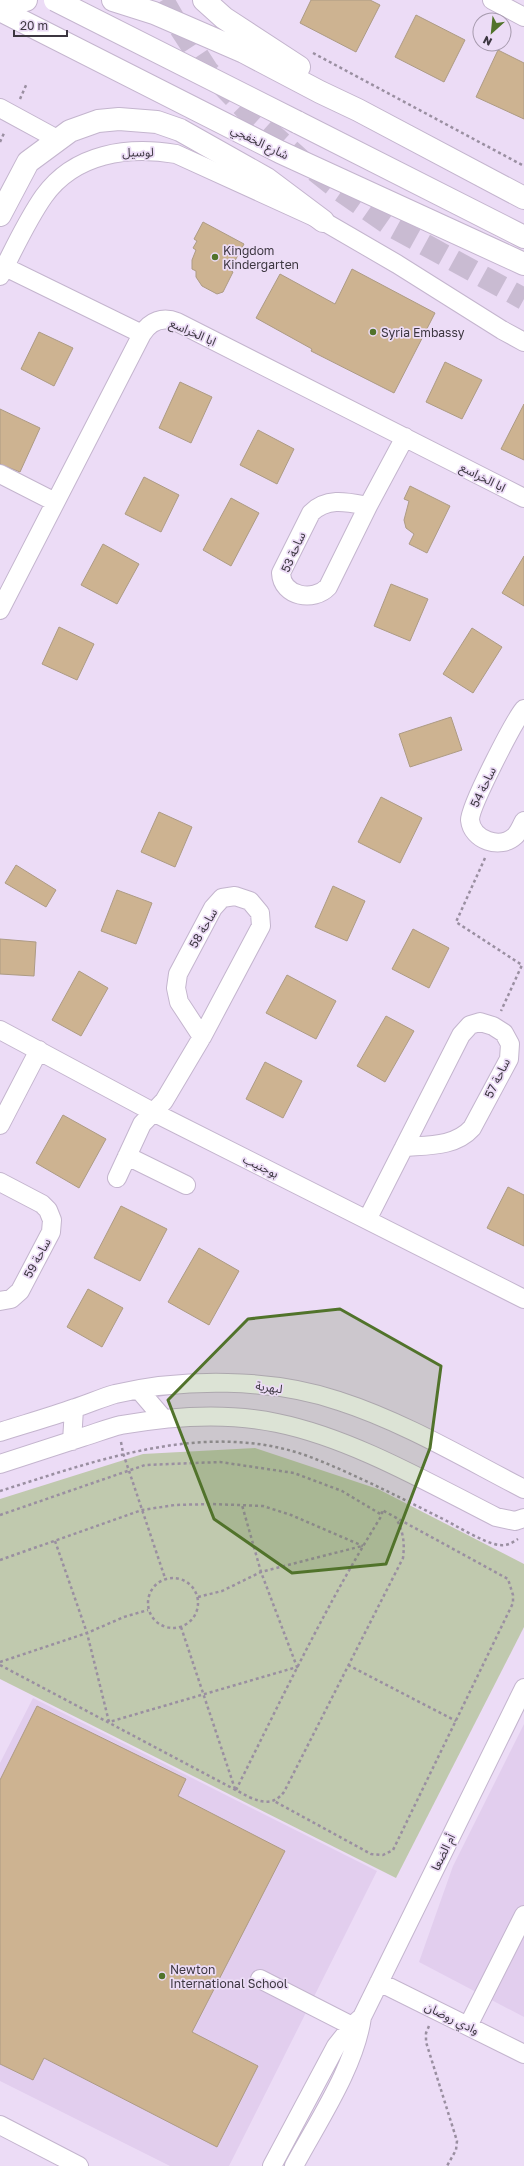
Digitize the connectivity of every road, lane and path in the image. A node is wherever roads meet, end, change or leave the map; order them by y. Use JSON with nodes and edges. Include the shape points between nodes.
{"nodes":[{"id":1,"x":26,"y":0,"type":"edge"},
{"id":2,"x":55,"y":0,"type":"edge"},
{"id":3,"x":113,"y":0,"type":"edge"},
{"id":4,"x":204,"y":0,"type":"edge"},
{"id":5,"x":492,"y":0,"type":"edge"},
{"id":6,"x":0,"y":7,"type":"edge"},
{"id":7,"x":0,"y":10,"type":"edge"},
{"id":8,"x":524,"y":17,"type":"edge"},
{"id":9,"x":309,"y":50,"type":"dead end"},
{"id":10,"x":0,"y":108,"type":"edge"},
{"id":11,"x":358,"y":110,"type":"junction"},
{"id":12,"x":58,"y":139,"type":"junction"},
{"id":13,"x":524,"y":166,"type":"edge"},
{"id":14,"x":524,"y":198,"type":"edge"},
{"id":15,"x":0,"y":215,"type":"edge"},
{"id":16,"x":323,"y":220,"type":"junction"},
{"id":17,"x":524,"y":237,"type":"edge"},
{"id":18,"x":524,"y":264,"type":"edge"},
{"id":19,"x":2,"y":271,"type":"edge"},
{"id":20,"x":142,"y":334,"type":"junction"},
{"id":21,"x":524,"y":342,"type":"edge"},
{"id":22,"x":406,"y":437,"type":"junction"},
{"id":23,"x":0,"y":474,"type":"edge"},
{"id":24,"x":524,"y":498,"type":"edge"},
{"id":25,"x":55,"y":502,"type":"junction"},
{"id":26,"x":368,"y":506,"type":"junction"},
{"id":27,"x":0,"y":610,"type":"edge"},
{"id":28,"x":524,"y":709,"type":"edge"},
{"id":29,"x":524,"y":820,"type":"edge"},
{"id":30,"x":492,"y":843,"type":"junction"},
{"id":31,"x":523,"y":965,"type":"edge"},
{"id":32,"x":494,"y":1026,"type":"junction"},
{"id":33,"x":0,"y":1030,"type":"edge"},
{"id":34,"x":202,"y":1037,"type":"junction"},
{"id":35,"x":39,"y":1050,"type":"junction"},
{"id":36,"x":153,"y":1112,"type":"junction"},
{"id":37,"x":0,"y":1125,"type":"edge"},
{"id":38,"x":404,"y":1147,"type":"junction"},
{"id":39,"x":127,"y":1156,"type":"junction"},
{"id":40,"x":117,"y":1178,"type":"dead end"},
{"id":41,"x":0,"y":1182,"type":"edge"},
{"id":42,"x":186,"y":1185,"type":"dead end"},
{"id":43,"x":368,"y":1218,"type":"junction"},
{"id":44,"x":524,"y":1298,"type":"edge"},
{"id":45,"x":0,"y":1301,"type":"edge"},
{"id":46,"x":139,"y":1390,"type":"junction"},
{"id":47,"x":74,"y":1409,"type":"junction"},
{"id":48,"x":163,"y":1418,"type":"junction"},
{"id":49,"x":119,"y":1426,"type":"junction"},
{"id":50,"x":0,"y":1432,"type":"edge"},
{"id":51,"x":72,"y":1441,"type":"junction"},
{"id":52,"x":123,"y":1453,"type":"junction"},
{"id":53,"x":0,"y":1464,"type":"edge"},
{"id":54,"x":128,"y":1470,"type":"junction"},
{"id":55,"x":524,"y":1489,"type":"edge"},
{"id":56,"x":0,"y":1491,"type":"edge"},
{"id":57,"x":242,"y":1504,"type":"junction"},
{"id":58,"x":142,"y":1510,"type":"junction"},
{"id":59,"x":0,"y":1515,"type":"edge"},
{"id":60,"x":382,"y":1515,"type":"junction"},
{"id":61,"x":395,"y":1517,"type":"junction"},
{"id":62,"x":524,"y":1518,"type":"edge"},
{"id":63,"x":524,"y":1536,"type":"edge"},
{"id":64,"x":55,"y":1541,"type":"junction"},
{"id":65,"x":363,"y":1546,"type":"junction"},
{"id":66,"x":0,"y":1560,"type":"edge"},
{"id":67,"x":261,"y":1572,"type":"junction"},
{"id":68,"x":165,"y":1578,"type":"junction"},
{"id":69,"x":198,"y":1597,"type":"junction"},
{"id":70,"x":148,"y":1610,"type":"junction"},
{"id":71,"x":181,"y":1627,"type":"junction"},
{"id":72,"x":87,"y":1633,"type":"junction"},
{"id":73,"x":0,"y":1662,"type":"edge"},
{"id":74,"x":348,"y":1665,"type":"junction"},
{"id":75,"x":0,"y":1666,"type":"edge"},
{"id":76,"x":297,"y":1667,"type":"junction"},
{"id":77,"x":524,"y":1688,"type":"edge"},
{"id":78,"x":204,"y":1695,"type":"junction"},
{"id":79,"x":456,"y":1721,"type":"junction"},
{"id":80,"x":110,"y":1722,"type":"junction"},
{"id":81,"x":236,"y":1790,"type":"junction"},
{"id":82,"x":274,"y":1801,"type":"junction"},
{"id":83,"x":524,"y":1915,"type":"edge"},
{"id":84,"x":260,"y":1979,"type":"dead end"},
{"id":85,"x":379,"y":1982,"type":"junction"},
{"id":86,"x":437,"y":2010,"type":"junction"},
{"id":87,"x":357,"y":2021,"type":"junction"},
{"id":88,"x":468,"y":2026,"type":"junction"},
{"id":89,"x":524,"y":2054,"type":"edge"},
{"id":90,"x":0,"y":2125,"type":"edge"},
{"id":91,"x":79,"y":2166,"type":"edge"},
{"id":92,"x":272,"y":2166,"type":"edge"},
{"id":93,"x":294,"y":2166,"type":"edge"},
{"id":94,"x":447,"y":2166,"type":"edge"}],
"edges":[{"from":1,"to":6,"type":"highway"},
{"from":2,"to":17,"type":"highway","bridge":true},
{"from":3,"to":11,"type":"highway","via":[[154,13],[238,49]]},
{"from":4,"to":11,"type":"highway","via":[[224,18],[325,83]]},
{"from":5,"to":8,"type":"street"},
{"from":7,"to":18,"type":"highway","name":"شارع الخفجي","via":[[280,152]]},
{"from":9,"to":13,"type":"path"},
{"from":10,"to":12,"type":"street"},
{"from":11,"to":14,"type":"highway"},
{"from":12,"to":15,"type":"highway","via":[[28,162]]},
{"from":12,"to":16,"type":"highway","via":[[70,131],[98,121],[118,119],[157,122],[180,130],[267,179]]},
{"from":16,"to":19,"type":"street","name":"لوسيل","via":[[176,154],[153,150],[126,150],[85,162],[51,186]]},
{"from":16,"to":21,"type":"street"},
{"from":19,"to":20,"type":"street"},
{"from":20,"to":22,"type":"street","name":"ابا الخراسع","via":[[147,326],[158,320],[178,322]]},
{"from":20,"to":25,"type":"street","name":"ابا الخراسع"},
{"from":22,"to":24,"type":"street","name":"ابا الخراسع"},
{"from":22,"to":26,"type":"street","name":"ساحة 53"},
{"from":23,"to":25,"type":"street"},
{"from":25,"to":27,"type":"street","name":"ابا الخراسع"},
{"from":26,"to":26,"type":"street","name":"ساحة 53","via":[[330,502],[314,510],[282,573],[286,587],[304,596],[322,593],[328,587]]},
{"from":28,"to":30,"type":"street","name":"ساحة 54","via":[[471,812],[474,831]]},
{"from":29,"to":30,"type":"street","via":[[514,837],[505,842]]},
{"from":30,"to":31,"type":"path","via":[[456,922]]},
{"from":31,"to":32,"type":"path"},
{"from":32,"to":38,"type":"street","via":[[480,1022],[470,1025],[461,1035]]},
{"from":32,"to":38,"type":"street","name":"ساحة 57","via":[[504,1033],[510,1044],[509,1058],[472,1128],[464,1137],[455,1141]]},
{"from":33,"to":35,"type":"street","name":"بوجنيب"},
{"from":34,"to":34,"type":"street","name":"ساحة 58","via":[[179,1002],[176,988],[178,974],[213,908],[222,898],[236,896],[250,900],[260,913],[261,926]]},
{"from":34,"to":36,"type":"street","name":"ساحة 58","via":[[164,1101]]},
{"from":35,"to":36,"type":"street","name":"بوجنيب"},
{"from":35,"to":37,"type":"street"},
{"from":36,"to":39,"type":"street","name":"ساحة 58","via":[[142,1124]]},
{"from":36,"to":43,"type":"street","name":"بوجنيب"},
{"from":38,"to":43,"type":"street"},
{"from":39,"to":40,"type":"street","name":"ساحة 58"},
{"from":39,"to":42,"type":"street"},
{"from":41,"to":45,"type":"street","name":"ساحة 59","via":[[42,1204],[52,1220],[51,1232],[20,1291],[12,1299]]},
{"from":43,"to":44,"type":"street","name":"بوجنيب"},
{"from":46,"to":47,"type":"street","name":"لبهرية","via":[[114,1395]]},
{"from":46,"to":48,"type":"street"},
{"from":46,"to":55,"type":"street","name":"لبهرية","via":[[204,1383],[254,1385],[300,1391],[338,1400],[390,1420]]},
{"from":47,"to":50,"type":"street","name":"لبهرية"},
{"from":47,"to":51,"type":"street"},
{"from":48,"to":49,"type":"street"},
{"from":48,"to":62,"type":"street","via":[[235,1417],[277,1423],[365,1453],[496,1517],[515,1521]]},
{"from":49,"to":51,"type":"street"},
{"from":49,"to":52,"type":"path"},
{"from":51,"to":53,"type":"street"},
{"from":52,"to":54,"type":"path"},
{"from":52,"to":56,"type":"path"},
{"from":52,"to":63,"type":"path","via":[[196,1442],[270,1447],[311,1458],[356,1476],[490,1542],[509,1545]]},
{"from":54,"to":58,"type":"path"},
{"from":54,"to":59,"type":"path"},
{"from":54,"to":60,"type":"path","via":[[144,1465],[220,1462],[272,1469],[342,1491]]},
{"from":57,"to":58,"type":"path","via":[[175,1506]]},
{"from":57,"to":65,"type":"path","via":[[263,1506]]},
{"from":57,"to":67,"type":"path"},
{"from":58,"to":64,"type":"path"},
{"from":58,"to":68,"type":"path"},
{"from":60,"to":61,"type":"path","via":[[382,1510]]},
{"from":60,"to":65,"type":"path"},
{"from":61,"to":74,"type":"path","via":[[405,1543],[403,1558]]},
{"from":61,"to":79,"type":"path","via":[[508,1579],[511,1586],[513,1603]]},
{"from":64,"to":66,"type":"path"},
{"from":64,"to":72,"type":"path"},
{"from":65,"to":67,"type":"path"},
{"from":65,"to":76,"type":"path"},
{"from":67,"to":69,"type":"path","via":[[222,1591]]},
{"from":67,"to":76,"type":"path"},
{"from":68,"to":69,"type":"path","via":[[180,1578],[192,1585]]},
{"from":68,"to":70,"type":"path","via":[[154,1585],[148,1597]]},
{"from":69,"to":71,"type":"path","via":[[198,1610],[191,1622]]},
{"from":70,"to":71,"type":"path","via":[[155,1622],[166,1628]]},
{"from":70,"to":72,"type":"path"},
{"from":71,"to":78,"type":"path"},
{"from":72,"to":73,"type":"path"},
{"from":72,"to":80,"type":"path"},
{"from":74,"to":79,"type":"path"},
{"from":74,"to":82,"type":"path","via":[[284,1792]]},
{"from":75,"to":80,"type":"path"},
{"from":76,"to":78,"type":"path"},
{"from":76,"to":81,"type":"path"},
{"from":77,"to":85,"type":"street","name":"أم الضعا"},
{"from":78,"to":80,"type":"path"},
{"from":78,"to":81,"type":"path"},
{"from":79,"to":82,"type":"path","via":[[393,1850],[388,1853],[371,1854]]},
{"from":80,"to":81,"type":"path"},
{"from":81,"to":82,"type":"path","via":[[259,1802]]},
{"from":83,"to":88,"type":"street"},
{"from":84,"to":87,"type":"street"},
{"from":85,"to":86,"type":"street","name":"وادي روضان"},
{"from":85,"to":87,"type":"street","name":"أم الضعا"},
{"from":86,"to":88,"type":"street","name":"وادي روضان"},
{"from":86,"to":94,"type":"path","via":[[426,2033],[426,2042],[457,2142],[456,2150]]},
{"from":87,"to":92,"type":"street","name":"أم الضعا","via":[[336,2046]]},
{"from":87,"to":93,"type":"street","name":"أم الضعا","via":[[352,2055]]},
{"from":88,"to":89,"type":"street","name":"وادي روضان"},
{"from":90,"to":91,"type":"street"}]}
